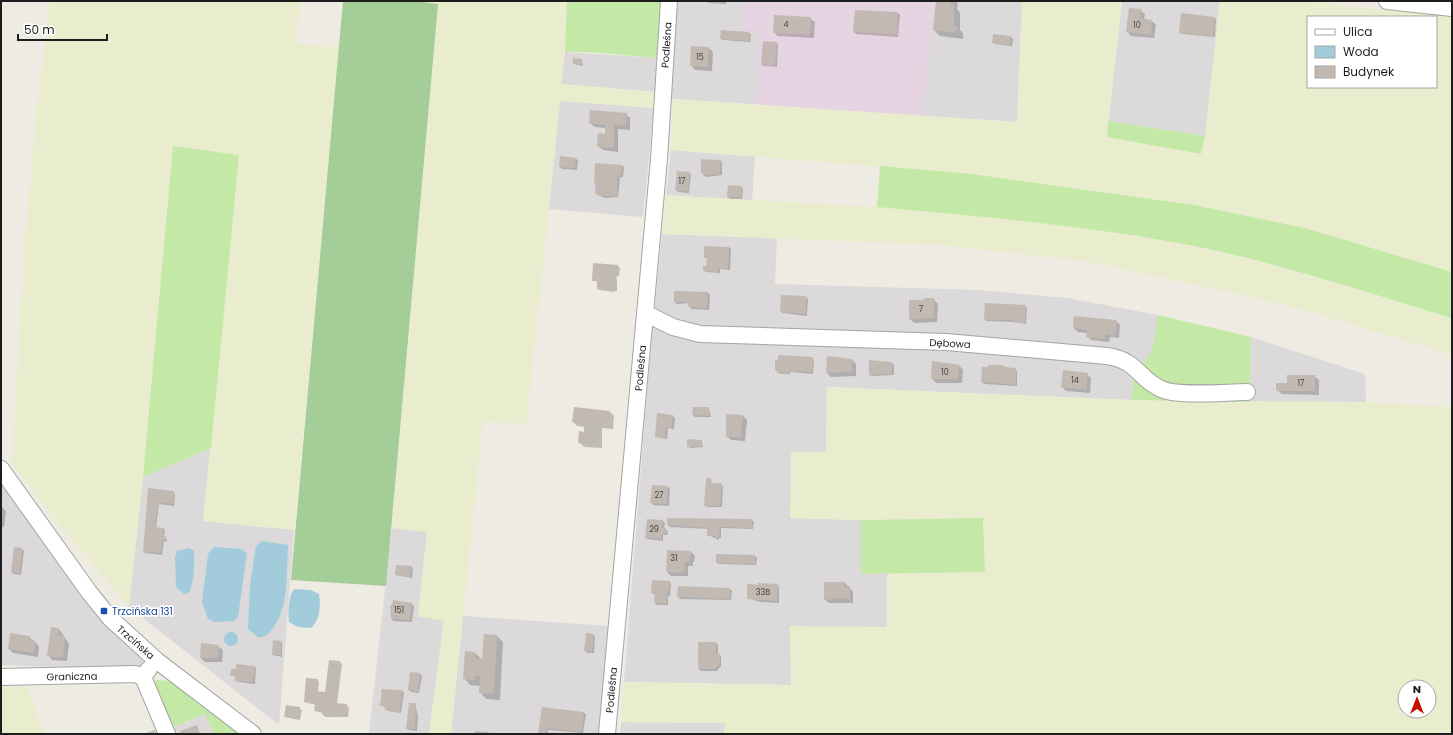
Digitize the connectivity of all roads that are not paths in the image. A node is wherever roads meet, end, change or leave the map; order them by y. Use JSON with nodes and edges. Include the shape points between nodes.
{"nodes":[{"id":1,"x":669,"y":1,"type":"edge"},
{"id":2,"x":1387,"y":1,"type":"edge"},
{"id":3,"x":1452,"y":8,"type":"edge"},
{"id":4,"x":645,"y":313,"type":"junction"},
{"id":5,"x":1247,"y":392,"type":"dead end"},
{"id":6,"x":1,"y":469,"type":"edge"},
{"id":7,"x":156,"y":660,"type":"junction"},
{"id":8,"x":1,"y":677,"type":"edge"},
{"id":9,"x":143,"y":677,"type":"junction"},
{"id":10,"x":167,"y":734,"type":"edge"},
{"id":11,"x":253,"y":734,"type":"edge"},
{"id":12,"x":607,"y":734,"type":"edge"}],
"edges":[{"from":1,"to":4,"type":"street","name":"Podleśna","via":[[659,159]]},
{"from":2,"to":3,"type":"street"},
{"from":4,"to":5,"type":"street","name":"Dębowa","via":[[673,327],[700,334],[946,342],[1107,356],[1131,363],[1162,390]]},
{"from":4,"to":12,"type":"street","name":"Podleśna"},
{"from":6,"to":7,"type":"street","name":"Trzcińska","via":[[110,618]]},
{"from":7,"to":9,"type":"street"},
{"from":7,"to":11,"type":"street","name":"Trzcińska"},
{"from":8,"to":9,"type":"street","name":"Graniczna","via":[[135,674]]},
{"from":9,"to":10,"type":"street"}]}
